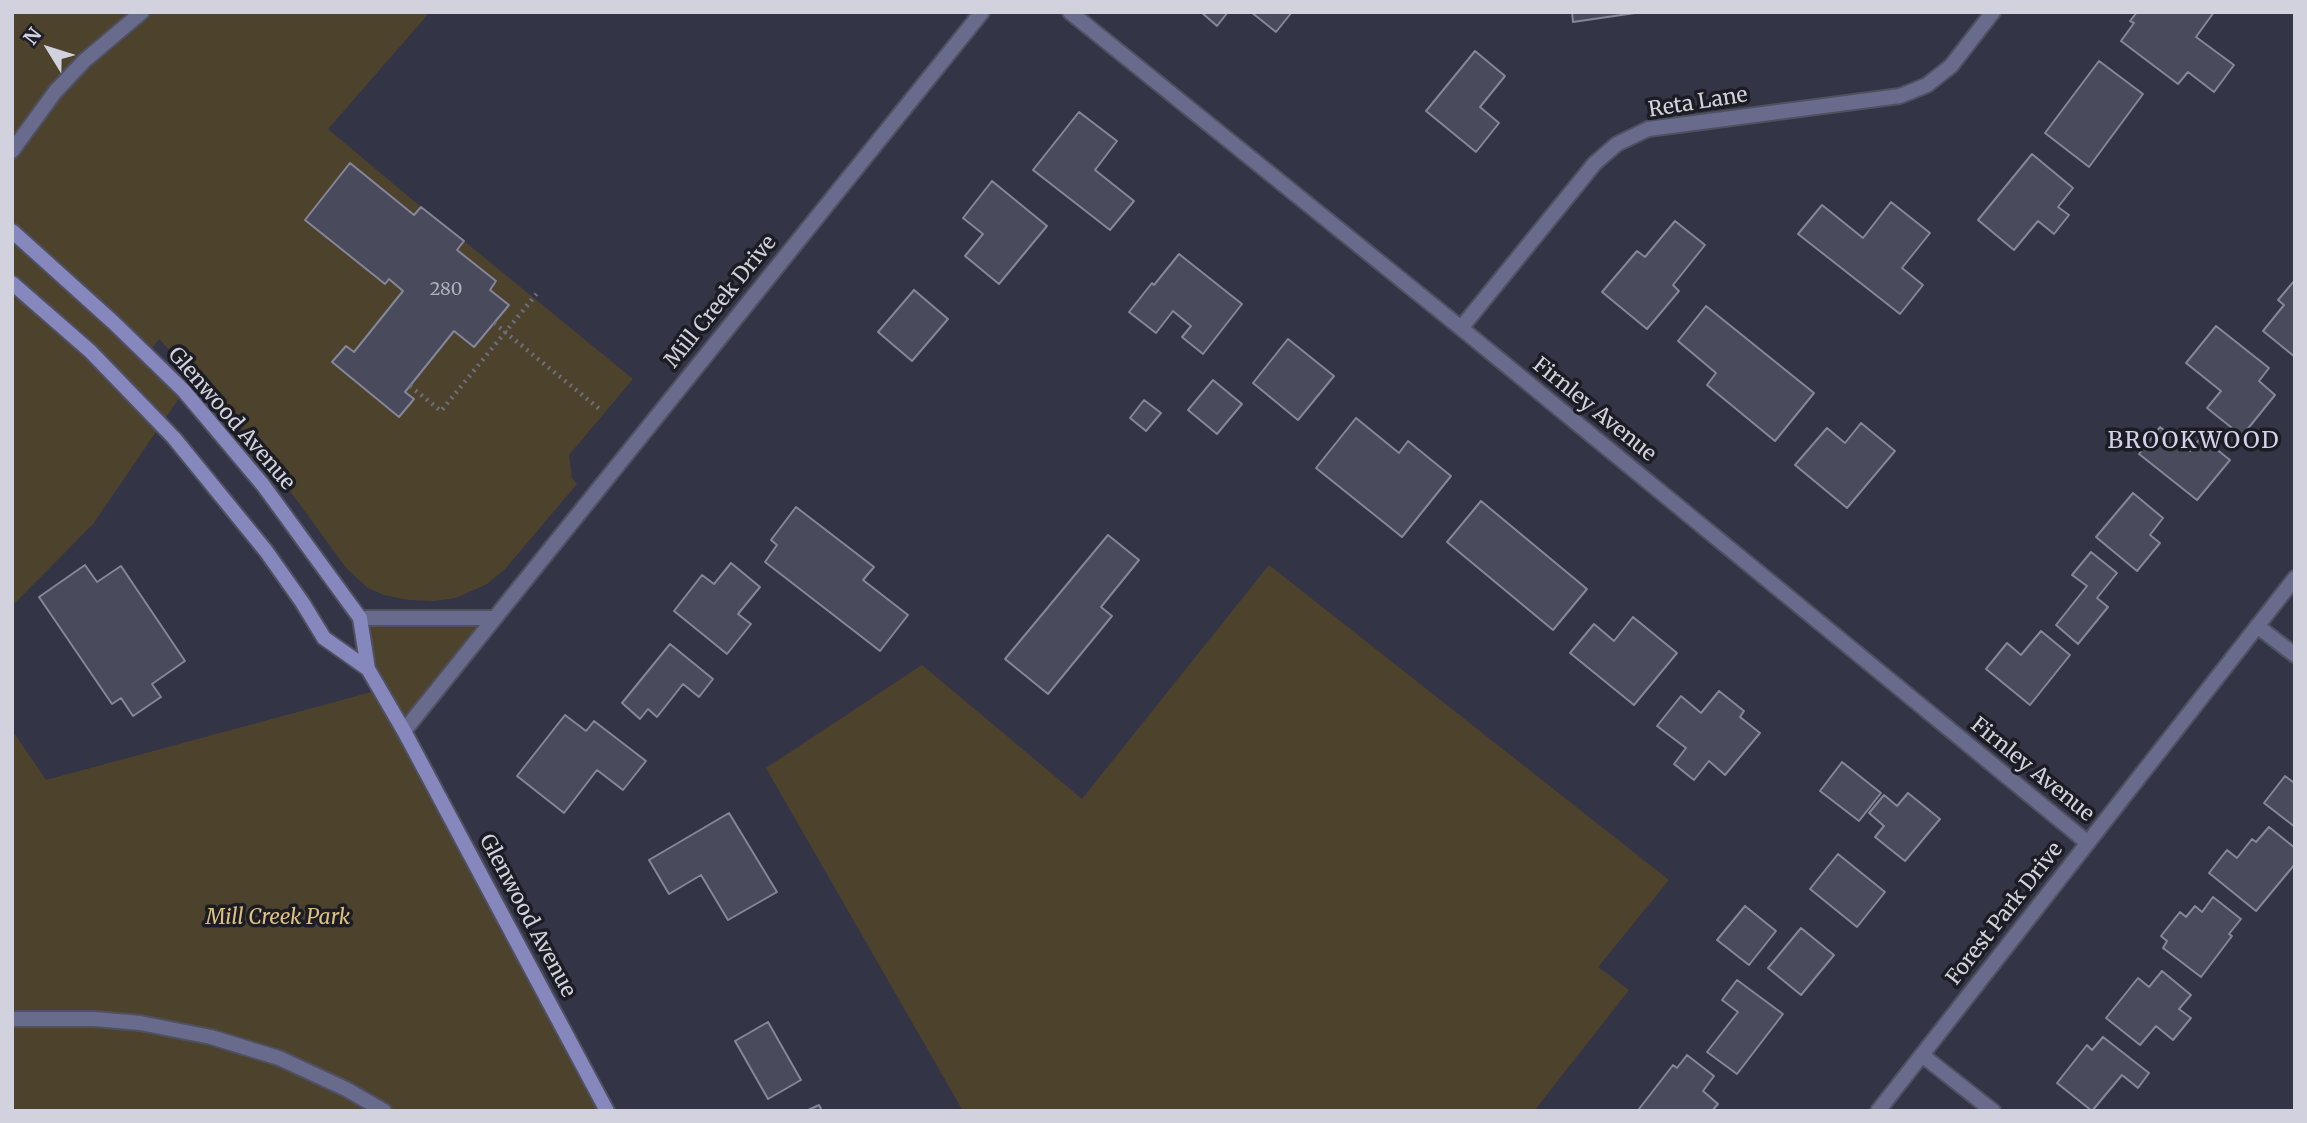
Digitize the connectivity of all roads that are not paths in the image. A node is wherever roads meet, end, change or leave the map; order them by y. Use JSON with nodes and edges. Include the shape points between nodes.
{"nodes":[{"id":1,"x":142,"y":12,"type":"edge"},
{"id":2,"x":982,"y":12,"type":"edge"},
{"id":3,"x":1070,"y":12,"type":"edge"},
{"id":4,"x":1993,"y":12,"type":"edge"},
{"id":5,"x":12,"y":151,"type":"edge"},
{"id":6,"x":12,"y":231,"type":"edge"},
{"id":7,"x":12,"y":283,"type":"edge"},
{"id":8,"x":1461,"y":328,"type":"junction"},
{"id":9,"x":2295,"y":578,"type":"edge"},
{"id":10,"x":360,"y":618,"type":"junction"},
{"id":11,"x":494,"y":618,"type":"junction"},
{"id":12,"x":2257,"y":626,"type":"junction"},
{"id":13,"x":2295,"y":655,"type":"edge"},
{"id":14,"x":368,"y":669,"type":"junction"},
{"id":15,"x":404,"y":731,"type":"junction"},
{"id":16,"x":2088,"y":843,"type":"junction"},
{"id":17,"x":12,"y":1019,"type":"edge"},
{"id":18,"x":1922,"y":1055,"type":"junction"},
{"id":19,"x":384,"y":1111,"type":"edge"},
{"id":20,"x":607,"y":1111,"type":"edge"},
{"id":21,"x":1878,"y":1111,"type":"edge"},
{"id":22,"x":1993,"y":1111,"type":"edge"}],
"edges":[{"from":1,"to":5,"type":"street","via":[[55,92]]},
{"from":2,"to":11,"type":"street","name":"Mill Creek Drive"},
{"from":3,"to":8,"type":"street","name":"Firnley Avenue"},
{"from":4,"to":8,"type":"street","name":"Reta Lane","via":[[1951,66],[1927,85],[1900,96],[1648,129],[1617,144],[1595,163]]},
{"from":6,"to":10,"type":"street","name":"Glenwood Avenue","via":[[184,391],[263,485]]},
{"from":7,"to":14,"type":"street","name":"Glenwood Avenue","via":[[90,351],[174,438],[295,592],[324,638]]},
{"from":8,"to":16,"type":"street","name":"Firnley Avenue"},
{"from":9,"to":12,"type":"street","name":"Forest Park Drive"},
{"from":10,"to":11,"type":"street"},
{"from":10,"to":14,"type":"street","name":"Glenwood Avenue"},
{"from":11,"to":15,"type":"street","name":"Mill Creek Drive"},
{"from":12,"to":13,"type":"street"},
{"from":12,"to":16,"type":"street","name":"Forest Park Drive"},
{"from":14,"to":15,"type":"street","name":"Glenwood Avenue"},
{"from":15,"to":20,"type":"street","name":"Glenwood Avenue"},
{"from":16,"to":18,"type":"street","name":"Forest Park Drive"},
{"from":17,"to":19,"type":"street","via":[[139,1023],[211,1037],[279,1058]]},
{"from":18,"to":21,"type":"street","name":"Forest Park Drive"},
{"from":18,"to":22,"type":"street"}]}
